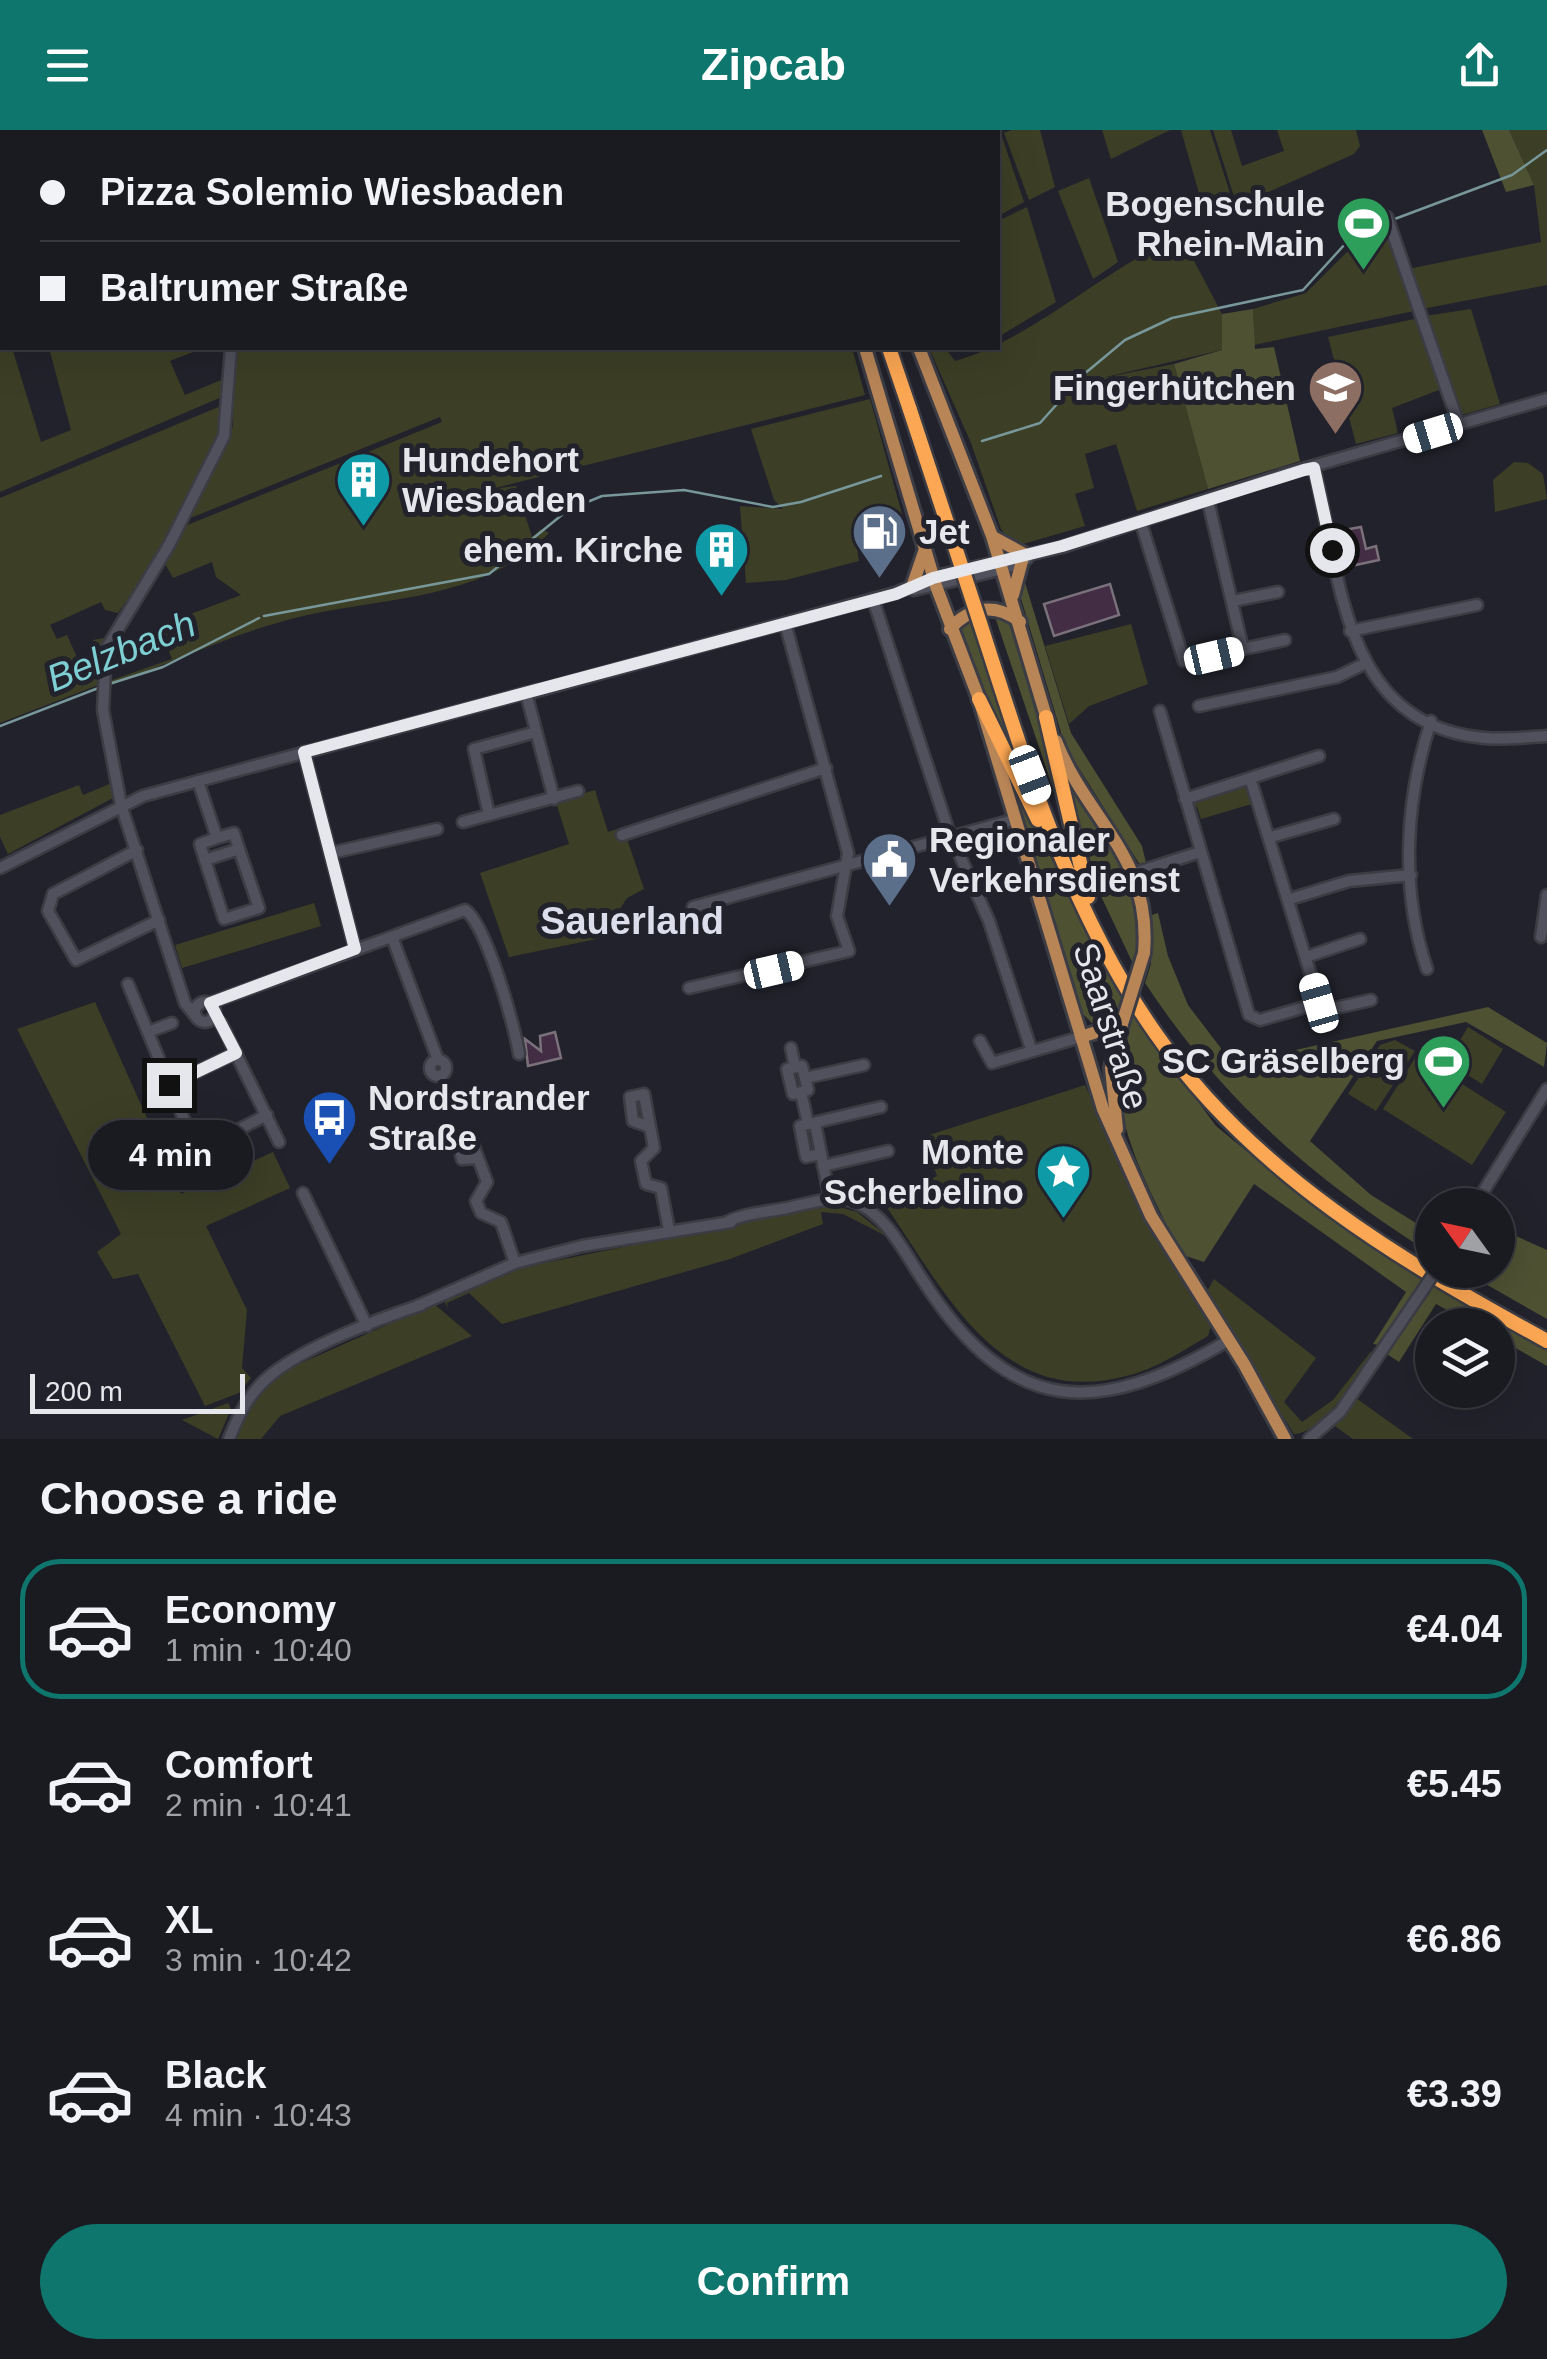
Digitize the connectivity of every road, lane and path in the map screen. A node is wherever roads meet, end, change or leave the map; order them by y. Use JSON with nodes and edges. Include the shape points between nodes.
{"nodes":[{"id":1,"x":1388,"y":221,"type":"dead end"},
{"id":2,"x":232,"y":350,"type":"edge"},
{"id":3,"x":866,"y":350,"type":"edge"},
{"id":4,"x":890,"y":350,"type":"edge"},
{"id":5,"x":899,"y":350,"type":"edge"},
{"id":6,"x":920,"y":350,"type":"edge"},
{"id":7,"x":1547,"y":399,"type":"edge"},
{"id":8,"x":914,"y":409,"type":"junction"},
{"id":9,"x":1459,"y":425,"type":"junction"},
{"id":10,"x":1314,"y":468,"type":"junction"},
{"id":11,"x":1208,"y":501,"type":"junction"},
{"id":12,"x":1141,"y":522,"type":"junction"},
{"id":13,"x":992,"y":536,"type":"junction"},
{"id":14,"x":923,"y":544,"type":"junction"},
{"id":15,"x":1028,"y":557,"type":"junction"},
{"id":16,"x":1002,"y":564,"type":"junction"},
{"id":17,"x":935,"y":582,"type":"junction"},
{"id":18,"x":908,"y":589,"type":"junction"},
{"id":19,"x":1278,"y":592,"type":"dead end"},
{"id":20,"x":1013,"y":597,"type":"junction"},
{"id":21,"x":873,"y":599,"type":"junction"},
{"id":22,"x":1233,"y":601,"type":"junction"},
{"id":23,"x":1477,"y":605,"type":"dead end"},
{"id":24,"x":984,"y":622,"type":"junction"},
{"id":25,"x":1020,"y":622,"type":"junction"},
{"id":26,"x":785,"y":624,"type":"junction"},
{"id":27,"x":950,"y":629,"type":"junction"},
{"id":28,"x":1350,"y":630,"type":"junction"},
{"id":29,"x":1286,"y":640,"type":"dead end"},
{"id":30,"x":1242,"y":650,"type":"junction"},
{"id":31,"x":1364,"y":664,"type":"junction"},
{"id":32,"x":530,"y":692,"type":"junction"},
{"id":33,"x":979,"y":699,"type":"junction"},
{"id":34,"x":1199,"y":706,"type":"dead end"},
{"id":35,"x":1160,"y":711,"type":"dead end"},
{"id":36,"x":1046,"y":716,"type":"junction"},
{"id":37,"x":1430,"y":721,"type":"junction"},
{"id":38,"x":536,"y":732,"type":"junction"},
{"id":39,"x":1547,"y":736,"type":"edge"},
{"id":40,"x":304,"y":752,"type":"junction"},
{"id":41,"x":1319,"y":756,"type":"dead end"},
{"id":42,"x":826,"y":768,"type":"junction"},
{"id":43,"x":198,"y":781,"type":"junction"},
{"id":44,"x":1250,"y":782,"type":"junction"},
{"id":45,"x":578,"y":792,"type":"dead end"},
{"id":46,"x":554,"y":799,"type":"junction"},
{"id":47,"x":1185,"y":799,"type":"junction"},
{"id":48,"x":121,"y":805,"type":"junction"},
{"id":49,"x":489,"y":815,"type":"junction"},
{"id":50,"x":1334,"y":819,"type":"dead end"},
{"id":51,"x":1014,"y":820,"type":"junction"},
{"id":52,"x":463,"y":822,"type":"dead end"},
{"id":53,"x":437,"y":829,"type":"dead end"},
{"id":54,"x":622,"y":835,"type":"dead end"},
{"id":55,"x":1271,"y":837,"type":"junction"},
{"id":56,"x":216,"y":838,"type":"junction"},
{"id":57,"x":953,"y":838,"type":"junction"},
{"id":58,"x":240,"y":849,"type":"junction"},
{"id":59,"x":137,"y":850,"type":"junction"},
{"id":60,"x":1200,"y":852,"type":"junction"},
{"id":61,"x":332,"y":853,"type":"junction"},
{"id":62,"x":205,"y":860,"type":"junction"},
{"id":63,"x":1063,"y":862,"type":"junction"},
{"id":64,"x":849,"y":865,"type":"junction"},
{"id":65,"x":0,"y":868,"type":"edge"},
{"id":66,"x":1135,"y":873,"type":"junction"},
{"id":67,"x":1410,"y":875,"type":"junction"},
{"id":68,"x":1547,"y":895,"type":"edge"},
{"id":69,"x":1088,"y":897,"type":"junction"},
{"id":70,"x":1290,"y":899,"type":"junction"},
{"id":71,"x":693,"y":907,"type":"dead end"},
{"id":72,"x":158,"y":920,"type":"junction"},
{"id":73,"x":392,"y":937,"type":"junction"},
{"id":74,"x":1541,"y":937,"type":"dead end"},
{"id":75,"x":1360,"y":940,"type":"dead end"},
{"id":76,"x":355,"y":949,"type":"junction"},
{"id":77,"x":1306,"y":957,"type":"junction"},
{"id":78,"x":1427,"y":969,"type":"dead end"},
{"id":79,"x":128,"y":984,"type":"dead end"},
{"id":80,"x":689,"y":988,"type":"dead end"},
{"id":81,"x":182,"y":995,"type":"junction"},
{"id":82,"x":1370,"y":1000,"type":"dead end"},
{"id":83,"x":204,"y":1004,"type":"junction"},
{"id":84,"x":1073,"y":1006,"type":"junction"},
{"id":85,"x":1321,"y":1008,"type":"junction"},
{"id":86,"x":196,"y":1018,"type":"junction"},
{"id":87,"x":214,"y":1018,"type":"junction"},
{"id":88,"x":172,"y":1022,"type":"dead end"},
{"id":89,"x":1122,"y":1024,"type":"junction"},
{"id":90,"x":148,"y":1032,"type":"junction"},
{"id":91,"x":1096,"y":1034,"type":"junction"},
{"id":92,"x":1081,"y":1036,"type":"junction"},
{"id":93,"x":980,"y":1041,"type":"dead end"},
{"id":94,"x":791,"y":1048,"type":"dead end"},
{"id":95,"x":1031,"y":1050,"type":"junction"},
{"id":96,"x":236,"y":1053,"type":"junction"},
{"id":97,"x":519,"y":1054,"type":"dead end"},
{"id":98,"x":438,"y":1060,"type":"dead end"},
{"id":99,"x":864,"y":1065,"type":"dead end"},
{"id":100,"x":795,"y":1068,"type":"junction"},
{"id":101,"x":805,"y":1078,"type":"junction"},
{"id":102,"x":169,"y":1085,"type":"junction"},
{"id":103,"x":1547,"y":1089,"type":"edge"},
{"id":104,"x":801,"y":1092,"type":"junction"},
{"id":105,"x":881,"y":1107,"type":"dead end"},
{"id":106,"x":267,"y":1115,"type":"junction"},
{"id":107,"x":812,"y":1123,"type":"junction"},
{"id":108,"x":650,"y":1128,"type":"dead end"},
{"id":109,"x":279,"y":1142,"type":"dead end"},
{"id":110,"x":1121,"y":1150,"type":"junction"},
{"id":111,"x":888,"y":1151,"type":"dead end"},
{"id":112,"x":477,"y":1158,"type":"dead end"},
{"id":113,"x":822,"y":1160,"type":"junction"},
{"id":114,"x":1486,"y":1188,"type":"edge"},
{"id":115,"x":303,"y":1193,"type":"dead end"},
{"id":116,"x":834,"y":1200,"type":"junction"},
{"id":117,"x":669,"y":1230,"type":"junction"},
{"id":118,"x":1415,"y":1254,"type":"edge"},
{"id":119,"x":515,"y":1263,"type":"junction"},
{"id":120,"x":1425,"y":1288,"type":"edge"},
{"id":121,"x":1471,"y":1288,"type":"edge"},
{"id":122,"x":367,"y":1326,"type":"junction"},
{"id":123,"x":1547,"y":1332,"type":"edge"},
{"id":124,"x":1227,"y":1337,"type":"junction"},
{"id":125,"x":1547,"y":1341,"type":"edge"},
{"id":126,"x":229,"y":1439,"type":"edge"},
{"id":127,"x":1285,"y":1439,"type":"edge"},
{"id":128,"x":1309,"y":1439,"type":"edge"}],
"edges":[{"from":1,"to":9,"type":"street"},
{"from":2,"to":48,"type":"street","via":[[224,436],[162,558],[108,640],[104,719]]},
{"from":3,"to":14,"type":"main road","name":"Saarstraße"},
{"from":4,"to":8,"type":"highway"},
{"from":5,"to":8,"type":"highway"},
{"from":6,"to":13,"type":"main road","name":"Saarstraße"},
{"from":7,"to":9,"type":"street"},
{"from":8,"to":24,"type":"highway","bridge":true},
{"from":9,"to":10,"type":"street"},
{"from":10,"to":11,"type":"street"},
{"from":10,"to":28,"type":"street"},
{"from":11,"to":12,"type":"street"},
{"from":11,"to":22,"type":"street"},
{"from":12,"to":15,"type":"street"},
{"from":12,"to":30,"type":"street","via":[[1184,661]]},
{"from":13,"to":15,"type":"main road"},
{"from":13,"to":16,"type":"main road","name":"Saarstraße"},
{"from":14,"to":17,"type":"main road","name":"Saarstraße"},
{"from":14,"to":18,"type":"main road","via":[[923,564]]},
{"from":15,"to":16,"type":"street"},
{"from":15,"to":20,"type":"main road"},
{"from":16,"to":17,"type":"street"},
{"from":16,"to":20,"type":"main road","name":"Saarstraße"},
{"from":17,"to":18,"type":"street"},
{"from":17,"to":27,"type":"main road","name":"Saarstraße"},
{"from":18,"to":21,"type":"street"},
{"from":19,"to":22,"type":"street"},
{"from":20,"to":25,"type":"main road","name":"Saarstraße"},
{"from":21,"to":26,"type":"street"},
{"from":21,"to":57,"type":"street"},
{"from":22,"to":30,"type":"street"},
{"from":23,"to":28,"type":"street"},
{"from":24,"to":63,"type":"highway"},
{"from":24,"to":69,"type":"highway"},
{"from":25,"to":27,"type":"main road","via":[[986,609]]},
{"from":25,"to":36,"type":"main road","name":"Saarstraße"},
{"from":26,"to":32,"type":"street"},
{"from":26,"to":42,"type":"street"},
{"from":27,"to":33,"type":"main road","name":"Saarstraße"},
{"from":28,"to":31,"type":"street"},
{"from":29,"to":30,"type":"street"},
{"from":31,"to":34,"type":"street","via":[[1337,677]]},
{"from":31,"to":37,"type":"street","via":[[1394,698]]},
{"from":32,"to":38,"type":"street"},
{"from":32,"to":40,"type":"street"},
{"from":33,"to":51,"type":"main road","name":"Saarstraße"},
{"from":33,"to":63,"type":"highway"},
{"from":35,"to":47,"type":"street"},
{"from":36,"to":66,"type":"main road","name":"Saarstraße","via":[[1072,775]]},
{"from":36,"to":69,"type":"highway"},
{"from":37,"to":39,"type":"street","via":[[1478,737]]},
{"from":37,"to":67,"type":"street","via":[[1411,806]]},
{"from":38,"to":46,"type":"street"},
{"from":38,"to":49,"type":"street","via":[[474,749]]},
{"from":40,"to":43,"type":"street"},
{"from":40,"to":61,"type":"street"},
{"from":41,"to":44,"type":"street"},
{"from":42,"to":54,"type":"street"},
{"from":42,"to":64,"type":"street"},
{"from":43,"to":48,"type":"street"},
{"from":43,"to":56,"type":"street"},
{"from":44,"to":47,"type":"street"},
{"from":44,"to":55,"type":"street"},
{"from":45,"to":46,"type":"street"},
{"from":46,"to":49,"type":"street"},
{"from":47,"to":60,"type":"street"},
{"from":48,"to":59,"type":"street"},
{"from":48,"to":65,"type":"street"},
{"from":49,"to":52,"type":"street"},
{"from":50,"to":55,"type":"street"},
{"from":51,"to":57,"type":"street"},
{"from":51,"to":84,"type":"main road","name":"Saarstraße"},
{"from":53,"to":61,"type":"street"},
{"from":55,"to":70,"type":"street"},
{"from":56,"to":58,"type":"street","via":[[234,833]]},
{"from":56,"to":62,"type":"street","via":[[200,844]]},
{"from":57,"to":64,"type":"street"},
{"from":57,"to":95,"type":"street"},
{"from":58,"to":62,"type":"street"},
{"from":58,"to":62,"type":"street","via":[[259,908],[242,914],[224,919]]},
{"from":59,"to":72,"type":"street"},
{"from":59,"to":72,"type":"street","via":[[53,894],[48,911],[76,960]]},
{"from":60,"to":66,"type":"street"},
{"from":60,"to":85,"type":"street","via":[[1252,1018]]},
{"from":61,"to":76,"type":"street"},
{"from":63,"to":125,"type":"highway","via":[[1142,1014],[1237,1130],[1348,1222]]},
{"from":64,"to":71,"type":"street"},
{"from":64,"to":80,"type":"street","via":[[837,916],[848,951]]},
{"from":66,"to":89,"type":"main road","name":"Saarstraße","bridge":true,"via":[[1144,954]]},
{"from":67,"to":70,"type":"street","via":[[1349,881]]},
{"from":67,"to":78,"type":"street"},
{"from":68,"to":74,"type":"street"},
{"from":69,"to":118,"type":"highway","via":[[1148,1009],[1224,1104],[1305,1179]]},
{"from":70,"to":77,"type":"street"},
{"from":72,"to":81,"type":"street"},
{"from":73,"to":76,"type":"street"},
{"from":73,"to":97,"type":"street","via":[[465,910],[472,914]]},
{"from":73,"to":98,"type":"street"},
{"from":75,"to":77,"type":"street"},
{"from":76,"to":83,"type":"street"},
{"from":77,"to":85,"type":"street"},
{"from":79,"to":90,"type":"street"},
{"from":81,"to":83,"type":"street"},
{"from":81,"to":86,"type":"street"},
{"from":82,"to":85,"type":"street"},
{"from":83,"to":86,"type":"street"},
{"from":83,"to":87,"type":"street"},
{"from":84,"to":91,"type":"main road"},
{"from":84,"to":92,"type":"main road","name":"Saarstraße"},
{"from":86,"to":87,"type":"street"},
{"from":87,"to":96,"type":"street"},
{"from":88,"to":90,"type":"street"},
{"from":89,"to":91,"type":"main road"},
{"from":89,"to":110,"type":"main road","name":"Saarstraße","via":[[1111,1068]]},
{"from":90,"to":102,"type":"street"},
{"from":91,"to":92,"type":"main road"},
{"from":92,"to":95,"type":"street"},
{"from":92,"to":110,"type":"main road","name":"Saarstraße"},
{"from":93,"to":95,"type":"street","via":[[990,1063]]},
{"from":94,"to":100,"type":"street"},
{"from":96,"to":102,"type":"street"},
{"from":96,"to":106,"type":"street"},
{"from":99,"to":101,"type":"street"},
{"from":100,"to":101,"type":"street","via":[[802,1066]]},
{"from":100,"to":104,"type":"street","via":[[787,1069],[792,1094]]},
{"from":101,"to":104,"type":"street","via":[[808,1090]]},
{"from":102,"to":106,"type":"street","via":[[197,1151]]},
{"from":103,"to":114,"type":"street"},
{"from":104,"to":107,"type":"street"},
{"from":105,"to":107,"type":"street"},
{"from":106,"to":109,"type":"street"},
{"from":107,"to":113,"type":"street","via":[[800,1126],[806,1157]]},
{"from":108,"to":117,"type":"street","via":[[654,1148],[642,1161],[646,1184],[661,1188]]},
{"from":110,"to":124,"type":"main road","name":"Saarstraße","via":[[1161,1233]]},
{"from":111,"to":113,"type":"street"},
{"from":112,"to":119,"type":"street","via":[[487,1182],[476,1201],[481,1214],[500,1222]]},
{"from":113,"to":116,"type":"street"},
{"from":115,"to":122,"type":"street"},
{"from":116,"to":117,"type":"street"},
{"from":116,"to":124,"type":"street","via":[[864,1208],[891,1232],[960,1335],[1011,1376],[1056,1390],[1135,1385]]},
{"from":117,"to":119,"type":"street"},
{"from":119,"to":122,"type":"street"},
{"from":120,"to":128,"type":"street","bridge":true,"via":[[1340,1412]]},
{"from":121,"to":123,"type":"highway"},
{"from":122,"to":126,"type":"street","via":[[273,1373],[248,1400]]},
{"from":124,"to":127,"type":"main road","name":"Saarstraße"}]}
